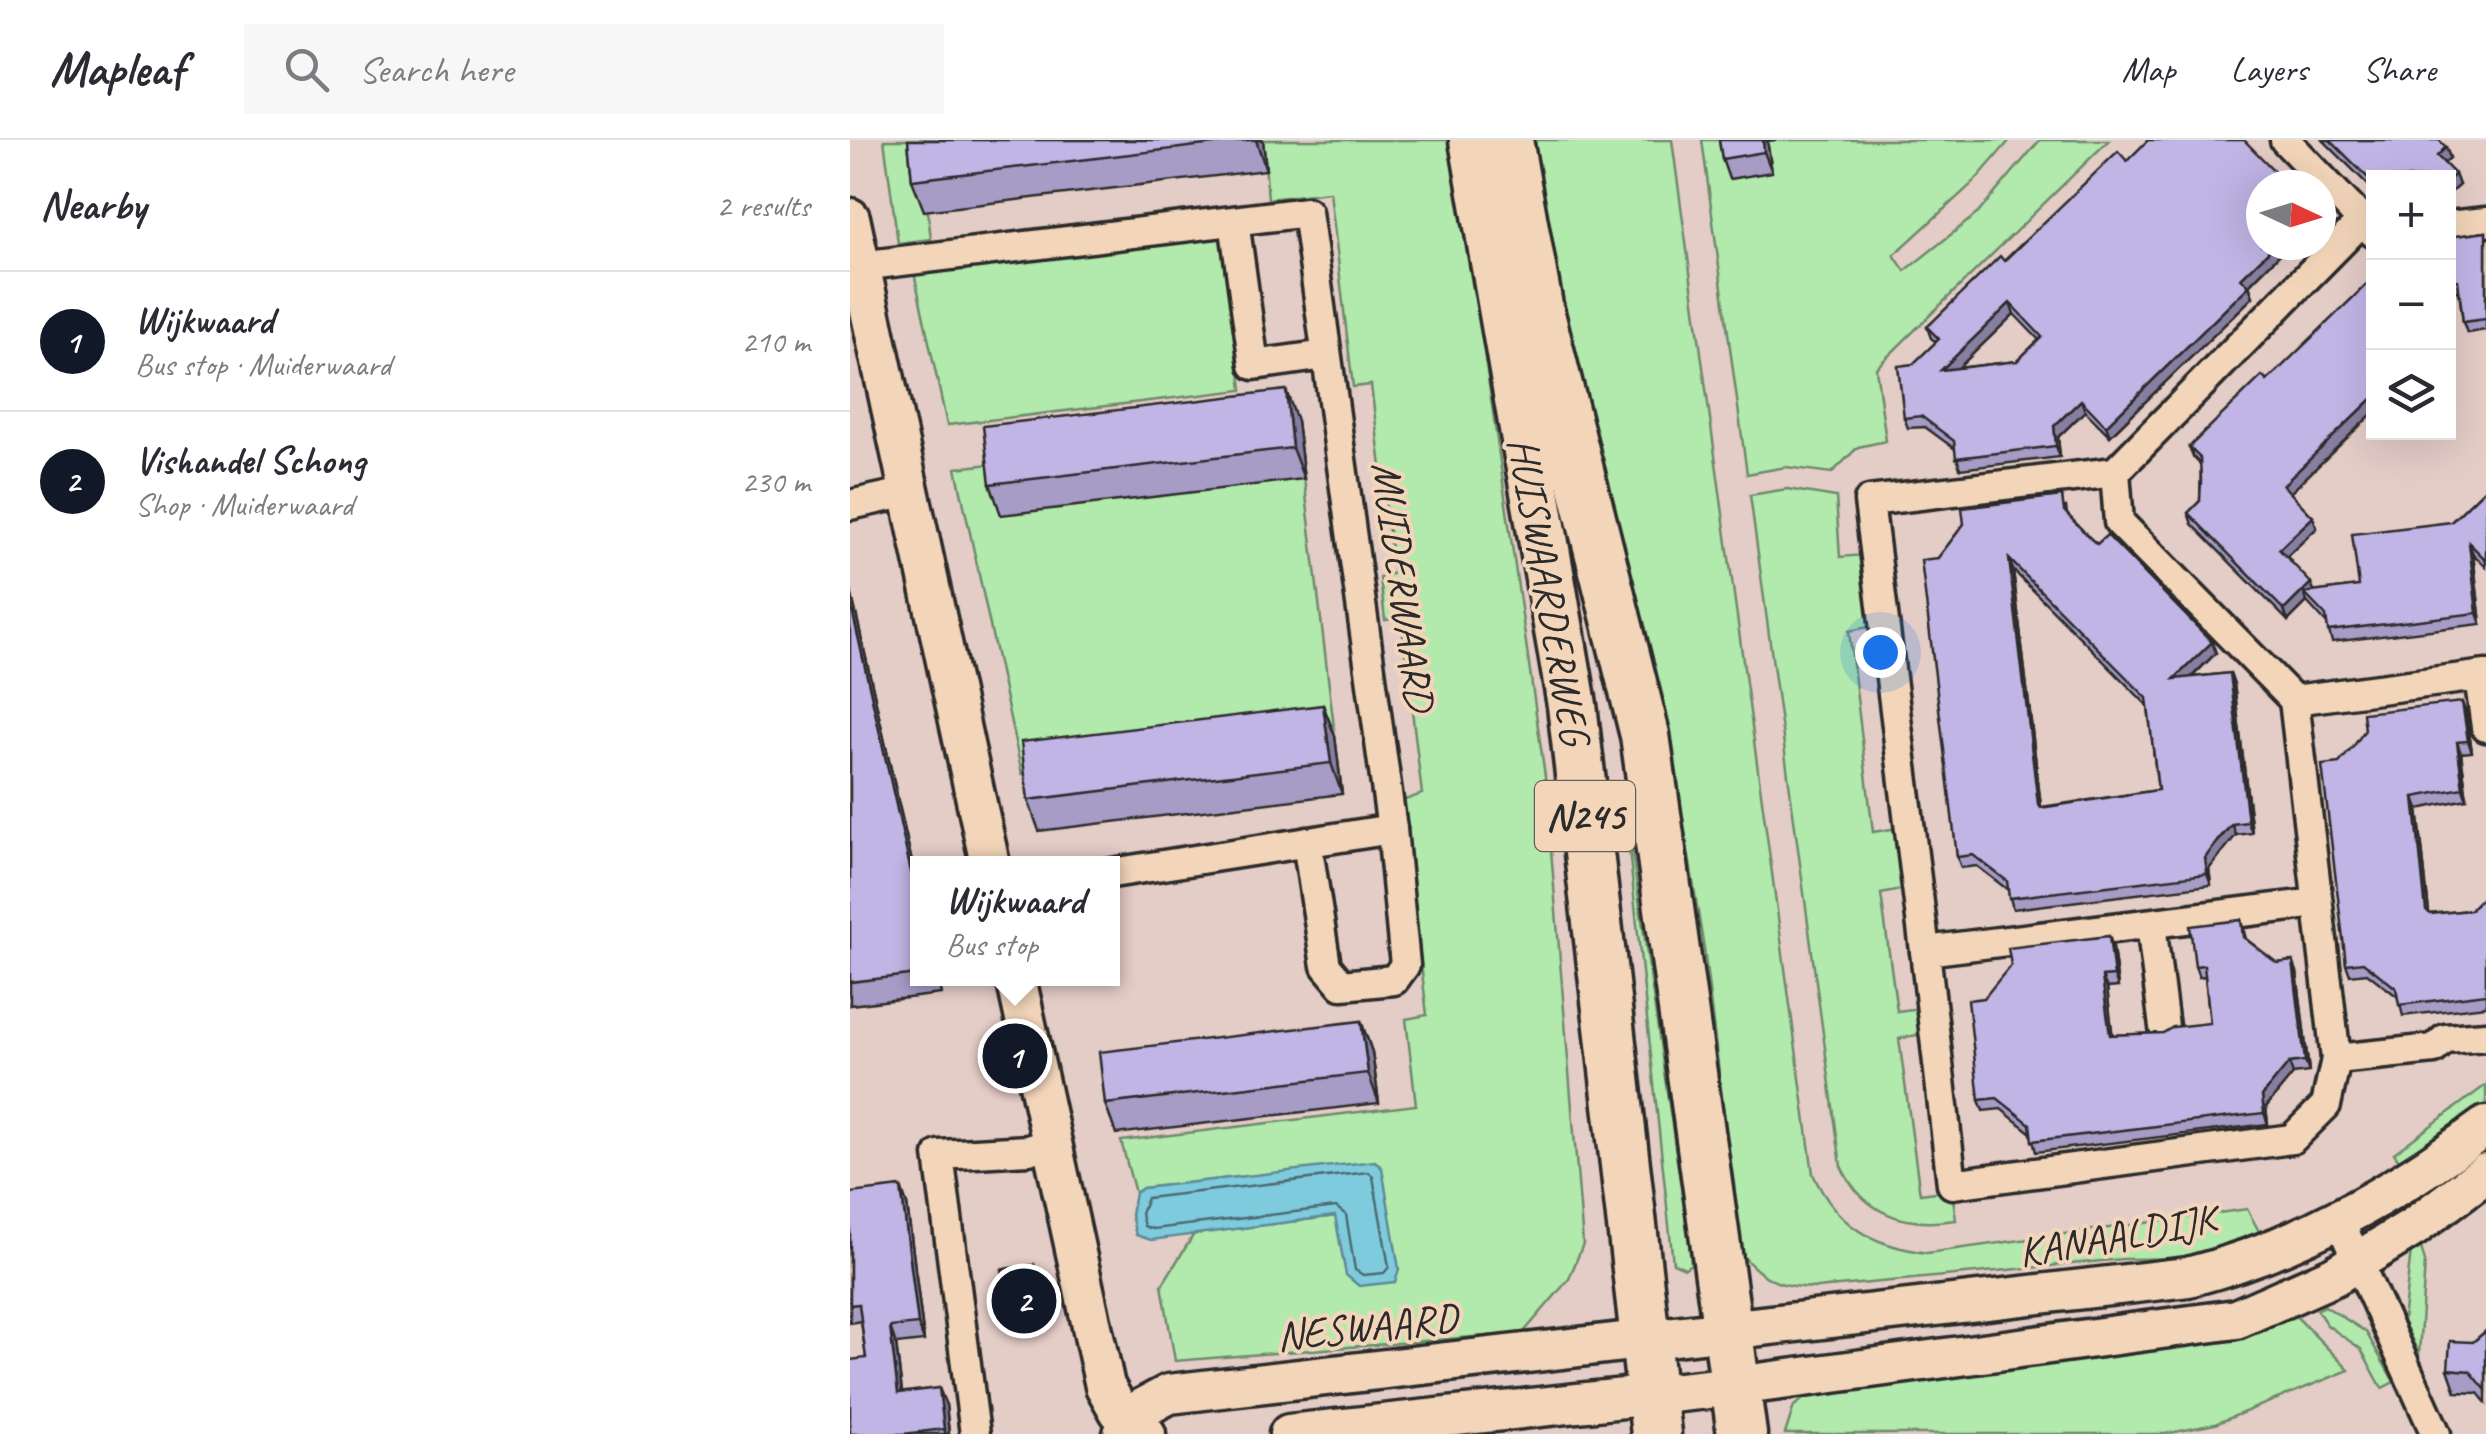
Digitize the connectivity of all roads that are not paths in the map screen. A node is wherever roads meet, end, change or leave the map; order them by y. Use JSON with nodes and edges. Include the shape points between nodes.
{"nodes":[{"id":1,"x":1474,"y":140,"type":"edge"},
{"id":2,"x":1508,"y":140,"type":"edge"},
{"id":3,"x":2285,"y":140,"type":"edge"},
{"id":4,"x":850,"y":218,"type":"edge"},
{"id":5,"x":1234,"y":221,"type":"junction"},
{"id":6,"x":2486,"y":222,"type":"edge"},
{"id":7,"x":2366,"y":225,"type":"edge"},
{"id":8,"x":2456,"y":225,"type":"edge"},
{"id":9,"x":2366,"y":229,"type":"edge"},
{"id":10,"x":860,"y":266,"type":"junction"},
{"id":11,"x":1326,"y":355,"type":"junction"},
{"id":12,"x":2114,"y":472,"type":"junction"},
{"id":13,"x":908,"y":492,"type":"junction"},
{"id":14,"x":850,"y":505,"type":"edge"},
{"id":15,"x":2482,"y":676,"type":"edge"},
{"id":16,"x":2294,"y":700,"type":"junction"},
{"id":17,"x":2486,"y":727,"type":"edge"},
{"id":18,"x":1392,"y":829,"type":"junction"},
{"id":19,"x":1307,"y":842,"type":"junction"},
{"id":20,"x":988,"y":856,"type":"edge"},
{"id":21,"x":1120,"y":873,"type":"edge"},
{"id":22,"x":2318,"y":903,"type":"junction"},
{"id":23,"x":2152,"y":924,"type":"junction"},
{"id":24,"x":1925,"y":951,"type":"junction"},
{"id":25,"x":1018,"y":986,"type":"edge"},
{"id":26,"x":2164,"y":1027,"type":"edge"},
{"id":27,"x":2486,"y":1036,"type":"edge"},
{"id":28,"x":2336,"y":1059,"type":"junction"},
{"id":29,"x":2486,"y":1126,"type":"edge"},
{"id":30,"x":1052,"y":1142,"type":"junction"},
{"id":31,"x":2486,"y":1173,"type":"edge"},
{"id":32,"x":2339,"y":1220,"type":"junction"},
{"id":33,"x":2359,"y":1261,"type":"junction"},
{"id":34,"x":1728,"y":1332,"type":"junction"},
{"id":35,"x":1644,"y":1342,"type":"junction"},
{"id":36,"x":1736,"y":1386,"type":"junction"},
{"id":37,"x":1654,"y":1415,"type":"edge"},
{"id":38,"x":1133,"y":1429,"type":"edge"},
{"id":39,"x":975,"y":1434,"type":"edge"},
{"id":40,"x":1289,"y":1434,"type":"edge"},
{"id":41,"x":1742,"y":1434,"type":"edge"},
{"id":42,"x":2436,"y":1434,"type":"edge"}],
"edges":[{"from":1,"to":35,"type":"highway","name":"HUISWAARDERWEG","number":"N245","via":[[1572,705]]},
{"from":2,"to":34,"type":"highway","name":"HUISWAARDERWEG","number":"N245","via":[[1538,306],[1646,735]]},
{"from":3,"to":7,"type":"street"},
{"from":4,"to":10,"type":"main road"},
{"from":5,"to":10,"type":"street","name":"MUIDERWAARD"},
{"from":5,"to":11,"type":"street","via":[[1254,365]]},
{"from":5,"to":11,"type":"street","name":"MUIDERWAARD","via":[[1308,212]]},
{"from":6,"to":8,"type":"street"},
{"from":9,"to":12,"type":"street"},
{"from":10,"to":13,"type":"main road"},
{"from":11,"to":18,"type":"street","name":"MUIDERWAARD"},
{"from":12,"to":16,"type":"street","via":[[2119,522]]},
{"from":12,"to":24,"type":"street","via":[[1869,501]]},
{"from":13,"to":14,"type":"street"},
{"from":13,"to":20,"type":"main road"},
{"from":15,"to":16,"type":"street"},
{"from":15,"to":17,"type":"street"},
{"from":16,"to":22,"type":"street"},
{"from":18,"to":19,"type":"street"},
{"from":18,"to":19,"type":"street","name":"MUIDERWAARD","via":[[1405,965],[1394,980],[1342,984],[1326,966]]},
{"from":19,"to":21,"type":"street"},
{"from":22,"to":23,"type":"street"},
{"from":22,"to":28,"type":"street"},
{"from":23,"to":24,"type":"street"},
{"from":23,"to":26,"type":"street"},
{"from":24,"to":28,"type":"street","via":[[1952,1184],[2292,1139],[2326,1105]]},
{"from":25,"to":30,"type":"main road"},
{"from":27,"to":28,"type":"street","via":[[2445,1039],[2434,1050]]},
{"from":29,"to":32,"type":"main road","name":"KANAALDIJK"},
{"from":30,"to":38,"type":"main road","via":[[1105,1386]]},
{"from":30,"to":39,"type":"street","via":[[1029,1150],[940,1155]]},
{"from":31,"to":33,"type":"main road"},
{"from":32,"to":33,"type":"street"},
{"from":32,"to":34,"type":"main road","name":"KANAALDIJK","via":[[2188,1277]]},
{"from":33,"to":36,"type":"main road","via":[[2302,1294],[2236,1319]]},
{"from":33,"to":42,"type":"street"},
{"from":34,"to":35,"type":"main road"},
{"from":34,"to":36,"type":"highway","name":"HUISWAARDERWEG","number":"N245"},
{"from":35,"to":37,"type":"highway","name":"HUISWAARDERWEG","number":"N245"},
{"from":35,"to":38,"type":"main road","name":"NESWAARD","via":[[1169,1394]]},
{"from":36,"to":37,"type":"main road"},
{"from":36,"to":41,"type":"highway","name":"HUISWAARDERWEG","number":"N245"},
{"from":37,"to":40,"type":"main road"}]}
